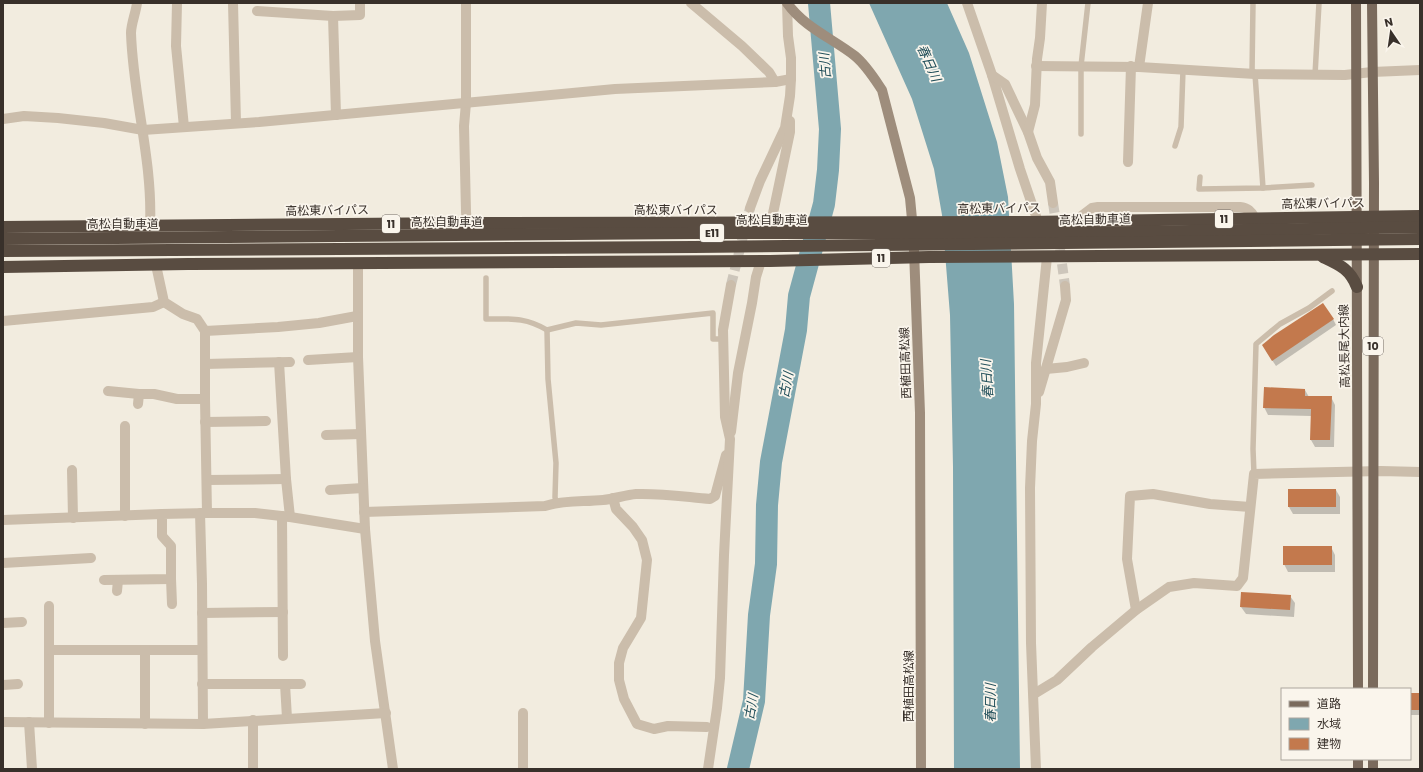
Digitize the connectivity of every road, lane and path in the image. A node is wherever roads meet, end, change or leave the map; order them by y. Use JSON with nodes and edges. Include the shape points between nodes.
{"nodes":[{"id":1,"x":137,"y":3,"type":"edge"},
{"id":2,"x":177,"y":3,"type":"edge"},
{"id":3,"x":233,"y":3,"type":"edge"},
{"id":4,"x":360,"y":3,"type":"edge"},
{"id":5,"x":466,"y":3,"type":"edge"},
{"id":6,"x":690,"y":3,"type":"edge"},
{"id":7,"x":787,"y":3,"type":"edge"},
{"id":8,"x":967,"y":3,"type":"edge"},
{"id":9,"x":1042,"y":3,"type":"edge"},
{"id":10,"x":1088,"y":3,"type":"edge"},
{"id":11,"x":1148,"y":3,"type":"edge"},
{"id":12,"x":1253,"y":3,"type":"edge"},
{"id":13,"x":1319,"y":3,"type":"edge"},
{"id":14,"x":1356,"y":3,"type":"edge"},
{"id":15,"x":1372,"y":3,"type":"edge"},
{"id":16,"x":257,"y":11,"type":"dead end"},
{"id":17,"x":333,"y":16,"type":"junction"},
{"id":18,"x":1036,"y":66,"type":"junction"},
{"id":19,"x":1081,"y":66,"type":"junction"},
{"id":20,"x":1135,"y":66,"type":"junction"},
{"id":21,"x":1183,"y":70,"type":"junction"},
{"id":22,"x":1420,"y":70,"type":"edge"},
{"id":23,"x":1372,"y":72,"type":"junction"},
{"id":24,"x":1254,"y":74,"type":"junction"},
{"id":25,"x":1356,"y":74,"type":"junction"},
{"id":26,"x":992,"y":75,"type":"junction"},
{"id":27,"x":1315,"y":75,"type":"junction"},
{"id":28,"x":791,"y":79,"type":"junction"},
{"id":29,"x":775,"y":82,"type":"junction"},
{"id":30,"x":790,"y":96,"type":"junction"},
{"id":31,"x":466,"y":103,"type":"junction"},
{"id":32,"x":336,"y":115,"type":"junction"},
{"id":33,"x":3,"y":118,"type":"edge"},
{"id":34,"x":236,"y":123,"type":"junction"},
{"id":35,"x":184,"y":127,"type":"junction"},
{"id":36,"x":143,"y":130,"type":"junction"},
{"id":37,"x":1028,"y":132,"type":"junction"},
{"id":38,"x":1082,"y":134,"type":"dead end"},
{"id":39,"x":1175,"y":146,"type":"dead end"},
{"id":40,"x":1128,"y":162,"type":"dead end"},
{"id":41,"x":1200,"y":177,"type":"dead end"},
{"id":42,"x":1312,"y":184,"type":"dead end"},
{"id":43,"x":1263,"y":188,"type":"junction"},
{"id":44,"x":1053,"y":203,"type":"tunnel mouth"},
{"id":45,"x":750,"y":208,"type":"tunnel mouth"},
{"id":46,"x":1420,"y":216,"type":"edge"},
{"id":47,"x":1356,"y":217,"type":"junction"},
{"id":48,"x":1373,"y":217,"type":"junction"},
{"id":49,"x":913,"y":222,"type":"junction"},
{"id":50,"x":1033,"y":222,"type":"junction"},
{"id":51,"x":467,"y":223,"type":"junction"},
{"id":52,"x":775,"y":223,"type":"junction"},
{"id":53,"x":150,"y":226,"type":"junction"},
{"id":54,"x":3,"y":227,"type":"edge"},
{"id":55,"x":1420,"y":227,"type":"edge"},
{"id":56,"x":3,"y":238,"type":"edge"},
{"id":57,"x":1420,"y":239,"type":"edge"},
{"id":58,"x":3,"y":251,"type":"edge"},
{"id":59,"x":1356,"y":254,"type":"junction"},
{"id":60,"x":1373,"y":254,"type":"junction"},
{"id":61,"x":1420,"y":254,"type":"edge"},
{"id":62,"x":1319,"y":255,"type":"junction"},
{"id":63,"x":1047,"y":257,"type":"junction"},
{"id":64,"x":915,"y":258,"type":"junction"},
{"id":65,"x":765,"y":261,"type":"junction"},
{"id":66,"x":358,"y":263,"type":"junction"},
{"id":67,"x":156,"y":264,"type":"junction"},
{"id":68,"x":3,"y":267,"type":"edge"},
{"id":69,"x":486,"y":278,"type":"dead end"},
{"id":70,"x":730,"y":285,"type":"tunnel mouth"},
{"id":71,"x":1065,"y":286,"type":"tunnel mouth"},
{"id":72,"x":1357,"y":287,"type":"junction"},
{"id":73,"x":1332,"y":291,"type":"dead end"},
{"id":74,"x":164,"y":302,"type":"junction"},
{"id":75,"x":357,"y":316,"type":"junction"},
{"id":76,"x":3,"y":321,"type":"edge"},
{"id":77,"x":547,"y":330,"type":"junction"},
{"id":78,"x":205,"y":331,"type":"junction"},
{"id":79,"x":724,"y":339,"type":"junction"},
{"id":80,"x":358,"y":357,"type":"junction"},
{"id":81,"x":308,"y":360,"type":"dead end"},
{"id":82,"x":279,"y":362,"type":"junction"},
{"id":83,"x":290,"y":362,"type":"dead end"},
{"id":84,"x":1084,"y":363,"type":"dead end"},
{"id":85,"x":205,"y":364,"type":"junction"},
{"id":86,"x":1046,"y":368,"type":"junction"},
{"id":87,"x":108,"y":392,"type":"dead end"},
{"id":88,"x":205,"y":399,"type":"junction"},
{"id":89,"x":1036,"y":404,"type":"junction"},
{"id":90,"x":266,"y":421,"type":"dead end"},
{"id":91,"x":205,"y":422,"type":"junction"},
{"id":92,"x":125,"y":426,"type":"dead end"},
{"id":93,"x":361,"y":434,"type":"junction"},
{"id":94,"x":326,"y":435,"type":"dead end"},
{"id":95,"x":730,"y":439,"type":"junction"},
{"id":96,"x":730,"y":455,"type":"junction"},
{"id":97,"x":72,"y":470,"type":"dead end"},
{"id":98,"x":1358,"y":472,"type":"junction"},
{"id":99,"x":1373,"y":472,"type":"junction"},
{"id":100,"x":1420,"y":472,"type":"edge"},
{"id":101,"x":1254,"y":474,"type":"junction"},
{"id":102,"x":286,"y":479,"type":"junction"},
{"id":103,"x":206,"y":480,"type":"junction"},
{"id":104,"x":363,"y":488,"type":"junction"},
{"id":105,"x":330,"y":490,"type":"dead end"},
{"id":106,"x":613,"y":498,"type":"junction"},
{"id":107,"x":556,"y":503,"type":"junction"},
{"id":108,"x":1250,"y":507,"type":"junction"},
{"id":109,"x":364,"y":512,"type":"junction"},
{"id":110,"x":203,"y":513,"type":"junction"},
{"id":111,"x":162,"y":514,"type":"junction"},
{"id":112,"x":125,"y":516,"type":"junction"},
{"id":113,"x":286,"y":516,"type":"junction"},
{"id":114,"x":73,"y":518,"type":"junction"},
{"id":115,"x":3,"y":520,"type":"edge"},
{"id":116,"x":365,"y":528,"type":"junction"},
{"id":117,"x":91,"y":558,"type":"dead end"},
{"id":118,"x":3,"y":563,"type":"edge"},
{"id":119,"x":104,"y":580,"type":"dead end"},
{"id":120,"x":118,"y":580,"type":"junction"},
{"id":121,"x":171,"y":580,"type":"junction"},
{"id":122,"x":118,"y":591,"type":"dead end"},
{"id":123,"x":172,"y":604,"type":"dead end"},
{"id":124,"x":49,"y":606,"type":"dead end"},
{"id":125,"x":1136,"y":610,"type":"junction"},
{"id":126,"x":283,"y":612,"type":"junction"},
{"id":127,"x":202,"y":613,"type":"junction"},
{"id":128,"x":22,"y":622,"type":"dead end"},
{"id":129,"x":3,"y":623,"type":"edge"},
{"id":130,"x":50,"y":650,"type":"junction"},
{"id":131,"x":145,"y":650,"type":"junction"},
{"id":132,"x":202,"y":650,"type":"junction"},
{"id":133,"x":283,"y":656,"type":"dead end"},
{"id":134,"x":18,"y":684,"type":"dead end"},
{"id":135,"x":202,"y":684,"type":"junction"},
{"id":136,"x":285,"y":684,"type":"junction"},
{"id":137,"x":301,"y":684,"type":"dead end"},
{"id":138,"x":3,"y":685,"type":"edge"},
{"id":139,"x":719,"y":688,"type":"junction"},
{"id":140,"x":1358,"y":688,"type":"edge"},
{"id":141,"x":1373,"y":688,"type":"edge"},
{"id":142,"x":1034,"y":694,"type":"junction"},
{"id":143,"x":386,"y":713,"type":"junction"},
{"id":144,"x":523,"y":713,"type":"dead end"},
{"id":145,"x":286,"y":718,"type":"junction"},
{"id":146,"x":253,"y":720,"type":"junction"},
{"id":147,"x":3,"y":722,"type":"edge"},
{"id":148,"x":29,"y":722,"type":"junction"},
{"id":149,"x":49,"y":723,"type":"junction"},
{"id":150,"x":144,"y":724,"type":"junction"},
{"id":151,"x":203,"y":724,"type":"junction"},
{"id":152,"x":707,"y":728,"type":"junction"},
{"id":153,"x":32,"y":769,"type":"edge"},
{"id":154,"x":253,"y":769,"type":"edge"},
{"id":155,"x":393,"y":769,"type":"edge"},
{"id":156,"x":523,"y":769,"type":"edge"},
{"id":157,"x":701,"y":769,"type":"edge"},
{"id":158,"x":708,"y":769,"type":"edge"},
{"id":159,"x":921,"y":769,"type":"edge"},
{"id":160,"x":1036,"y":769,"type":"edge"}],
"edges":[{"from":1,"to":36,"type":"street","via":[[131,31]]},
{"from":2,"to":35,"type":"street","via":[[176,46]]},
{"from":3,"to":34,"type":"street"},
{"from":4,"to":17,"type":"street","via":[[360,15]]},
{"from":5,"to":31,"type":"street"},
{"from":6,"to":29,"type":"street","via":[[770,72]]},
{"from":7,"to":28,"type":"street"},
{"from":7,"to":49,"type":"main road","name":"西植田高松線","via":[[797,16],[856,56],[882,90],[910,198]]},
{"from":8,"to":26,"type":"street"},
{"from":9,"to":18,"type":"street"},
{"from":10,"to":19,"type":"lane"},
{"from":11,"to":20,"type":"street"},
{"from":12,"to":24,"type":"lane"},
{"from":13,"to":27,"type":"lane"},
{"from":14,"to":25,"type":"main road","name":"高松長尾大内線","number":"10"},
{"from":15,"to":23,"type":"main road","number":"10"},
{"from":16,"to":17,"type":"street"},
{"from":17,"to":32,"type":"street"},
{"from":18,"to":19,"type":"street"},
{"from":18,"to":37,"type":"street","via":[[1035,105]]},
{"from":19,"to":20,"type":"street"},
{"from":19,"to":38,"type":"lane"},
{"from":20,"to":21,"type":"street"},
{"from":20,"to":40,"type":"street"},
{"from":21,"to":24,"type":"street"},
{"from":21,"to":39,"type":"lane","via":[[1181,127]]},
{"from":22,"to":23,"type":"street"},
{"from":23,"to":25,"type":"street"},
{"from":23,"to":48,"type":"main road","number":"10"},
{"from":24,"to":27,"type":"street"},
{"from":24,"to":43,"type":"lane"},
{"from":25,"to":27,"type":"street"},
{"from":25,"to":47,"type":"main road","name":"高松長尾大内線","number":"10"},
{"from":26,"to":37,"type":"street","via":[[1005,84]]},
{"from":26,"to":50,"type":"street"},
{"from":28,"to":29,"type":"street"},
{"from":28,"to":30,"type":"street"},
{"from":29,"to":31,"type":"street","via":[[615,88]]},
{"from":30,"to":45,"type":"street","via":[[785,128]]},
{"from":30,"to":52,"type":"street","via":[[790,132]]},
{"from":31,"to":32,"type":"street"},
{"from":31,"to":51,"type":"street","via":[[464,126]]},
{"from":32,"to":34,"type":"street"},
{"from":33,"to":36,"type":"street","via":[[58,118]]},
{"from":34,"to":35,"type":"street"},
{"from":35,"to":36,"type":"street"},
{"from":36,"to":53,"type":"street","via":[[150,197]]},
{"from":37,"to":44,"type":"street","via":[[1037,158],[1050,182]]},
{"from":41,"to":43,"type":"lane","via":[[1199,189]]},
{"from":42,"to":43,"type":"lane"},
{"from":46,"to":48,"type":"highway","name":"高松東バイパス","number":"11"},
{"from":47,"to":48,"type":"highway","name":"高松東バイパス","number":"11"},
{"from":47,"to":50,"type":"highway","name":"高松東バイパス","number":"11"},
{"from":47,"to":59,"type":"main road","name":"高松長尾大内線","number":"10"},
{"from":48,"to":60,"type":"main road","number":"10"},
{"from":49,"to":50,"type":"highway","name":"高松東バイパス","number":"11"},
{"from":49,"to":52,"type":"highway","name":"高松東バイパス","number":"11"},
{"from":49,"to":64,"type":"main road","name":"西植田高松線"},
{"from":51,"to":52,"type":"highway","name":"高松東バイパス","number":"11"},
{"from":51,"to":53,"type":"highway","name":"高松東バイパス","number":"11"},
{"from":53,"to":54,"type":"highway","name":"高松東バイパス","number":"11"},
{"from":55,"to":56,"type":"highway","name":"高松自動車道","number":"E11","bridge":true,"via":[[1080,233]]},
{"from":57,"to":58,"type":"highway","name":"高松自動車道","number":"E11","bridge":true},
{"from":59,"to":60,"type":"highway","number":"11"},
{"from":59,"to":62,"type":"highway","number":"11"},
{"from":59,"to":72,"type":"main road","name":"高松長尾大内線","number":"10"},
{"from":60,"to":61,"type":"highway","number":"11"},
{"from":60,"to":99,"type":"main road","number":"10"},
{"from":62,"to":63,"type":"highway","number":"11"},
{"from":62,"to":72,"type":"highway","via":[[1348,271]]},
{"from":63,"to":64,"type":"highway","number":"11"},
{"from":63,"to":89,"type":"street","via":[[1036,363]]},
{"from":64,"to":65,"type":"highway","number":"11"},
{"from":64,"to":159,"type":"main road","name":"西植田高松線","via":[[920,421]]},
{"from":65,"to":66,"type":"highway","number":"11"},
{"from":65,"to":95,"type":"street","via":[[756,277],[738,373]]},
{"from":66,"to":67,"type":"highway","number":"11"},
{"from":66,"to":75,"type":"street"},
{"from":67,"to":68,"type":"highway","number":"11"},
{"from":67,"to":74,"type":"street"},
{"from":69,"to":77,"type":"lane","via":[[486,319],[524,320]]},
{"from":70,"to":79,"type":"street"},
{"from":71,"to":86,"type":"street","via":[[1066,300]]},
{"from":72,"to":98,"type":"main road","name":"高松長尾大内線","number":"10"},
{"from":73,"to":101,"type":"lane","via":[[1309,308],[1280,324],[1256,344]]},
{"from":74,"to":76,"type":"street","via":[[154,307]]},
{"from":74,"to":78,"type":"street","via":[[197,319]]},
{"from":75,"to":78,"type":"street","via":[[319,323]]},
{"from":75,"to":80,"type":"street"},
{"from":77,"to":79,"type":"lane","via":[[576,323],[602,324],[713,313],[712,339]]},
{"from":77,"to":107,"type":"lane","via":[[548,379],[556,463]]},
{"from":78,"to":85,"type":"street"},
{"from":79,"to":95,"type":"street","via":[[725,416]]},
{"from":80,"to":81,"type":"street"},
{"from":80,"to":93,"type":"street"},
{"from":82,"to":83,"type":"street"},
{"from":82,"to":85,"type":"street"},
{"from":82,"to":102,"type":"street"},
{"from":84,"to":86,"type":"street"},
{"from":85,"to":88,"type":"street"},
{"from":86,"to":89,"type":"street"},
{"from":87,"to":88,"type":"street","via":[[138,399],[154,394],[177,399]]},
{"from":88,"to":91,"type":"street"},
{"from":89,"to":142,"type":"street","via":[[1030,488],[1031,643]]},
{"from":90,"to":91,"type":"street"},
{"from":91,"to":103,"type":"street"},
{"from":92,"to":112,"type":"street"},
{"from":93,"to":94,"type":"street"},
{"from":93,"to":104,"type":"street"},
{"from":95,"to":96,"type":"street"},
{"from":96,"to":106,"type":"street","via":[[725,455],[715,496],[710,499],[661,494],[635,494]]},
{"from":96,"to":139,"type":"street"},
{"from":97,"to":114,"type":"street"},
{"from":98,"to":99,"type":"street"},
{"from":98,"to":101,"type":"street"},
{"from":98,"to":140,"type":"main road","name":"高松長尾大内線","number":"10"},
{"from":99,"to":100,"type":"street"},
{"from":99,"to":141,"type":"main road","number":"10"},
{"from":101,"to":108,"type":"street"},
{"from":102,"to":103,"type":"street"},
{"from":102,"to":113,"type":"street"},
{"from":103,"to":110,"type":"street"},
{"from":104,"to":105,"type":"street"},
{"from":104,"to":109,"type":"street"},
{"from":106,"to":107,"type":"street"},
{"from":106,"to":152,"type":"street","via":[[616,509],[642,540],[647,560],[641,618],[623,648],[619,663],[619,680],[624,699],[637,724],[654,729],[668,726]]},
{"from":107,"to":109,"type":"street","via":[[545,506]]},
{"from":108,"to":125,"type":"street","via":[[1243,578],[1237,586],[1194,583],[1169,587]]},
{"from":108,"to":125,"type":"street","via":[[1210,504],[1153,494],[1130,496],[1127,559]]},
{"from":109,"to":116,"type":"street"},
{"from":110,"to":111,"type":"street"},
{"from":110,"to":113,"type":"street"},
{"from":110,"to":127,"type":"street"},
{"from":111,"to":112,"type":"street"},
{"from":111,"to":121,"type":"street","via":[[162,536],[171,546]]},
{"from":112,"to":114,"type":"street"},
{"from":113,"to":116,"type":"street"},
{"from":113,"to":126,"type":"street"},
{"from":114,"to":115,"type":"street"},
{"from":116,"to":143,"type":"street","via":[[375,641]]},
{"from":117,"to":118,"type":"street"},
{"from":119,"to":120,"type":"street"},
{"from":120,"to":121,"type":"street"},
{"from":120,"to":122,"type":"street"},
{"from":121,"to":123,"type":"street"},
{"from":124,"to":130,"type":"street"},
{"from":125,"to":142,"type":"street","via":[[1057,680]]},
{"from":126,"to":127,"type":"street"},
{"from":126,"to":133,"type":"street"},
{"from":127,"to":132,"type":"street"},
{"from":128,"to":129,"type":"street"},
{"from":130,"to":131,"type":"street"},
{"from":130,"to":149,"type":"street"},
{"from":131,"to":132,"type":"street"},
{"from":131,"to":150,"type":"street"},
{"from":132,"to":135,"type":"street"},
{"from":134,"to":138,"type":"street"},
{"from":135,"to":136,"type":"street"},
{"from":135,"to":151,"type":"street"},
{"from":136,"to":137,"type":"street"},
{"from":136,"to":145,"type":"street"},
{"from":139,"to":152,"type":"street"},
{"from":139,"to":158,"type":"street"},
{"from":142,"to":160,"type":"street"},
{"from":143,"to":145,"type":"street"},
{"from":143,"to":155,"type":"street"},
{"from":144,"to":156,"type":"street"},
{"from":145,"to":146,"type":"street"},
{"from":146,"to":151,"type":"street"},
{"from":146,"to":154,"type":"street"},
{"from":147,"to":148,"type":"street"},
{"from":148,"to":149,"type":"street"},
{"from":148,"to":153,"type":"street"},
{"from":149,"to":150,"type":"street"},
{"from":150,"to":151,"type":"street"},
{"from":152,"to":157,"type":"street"}]}
